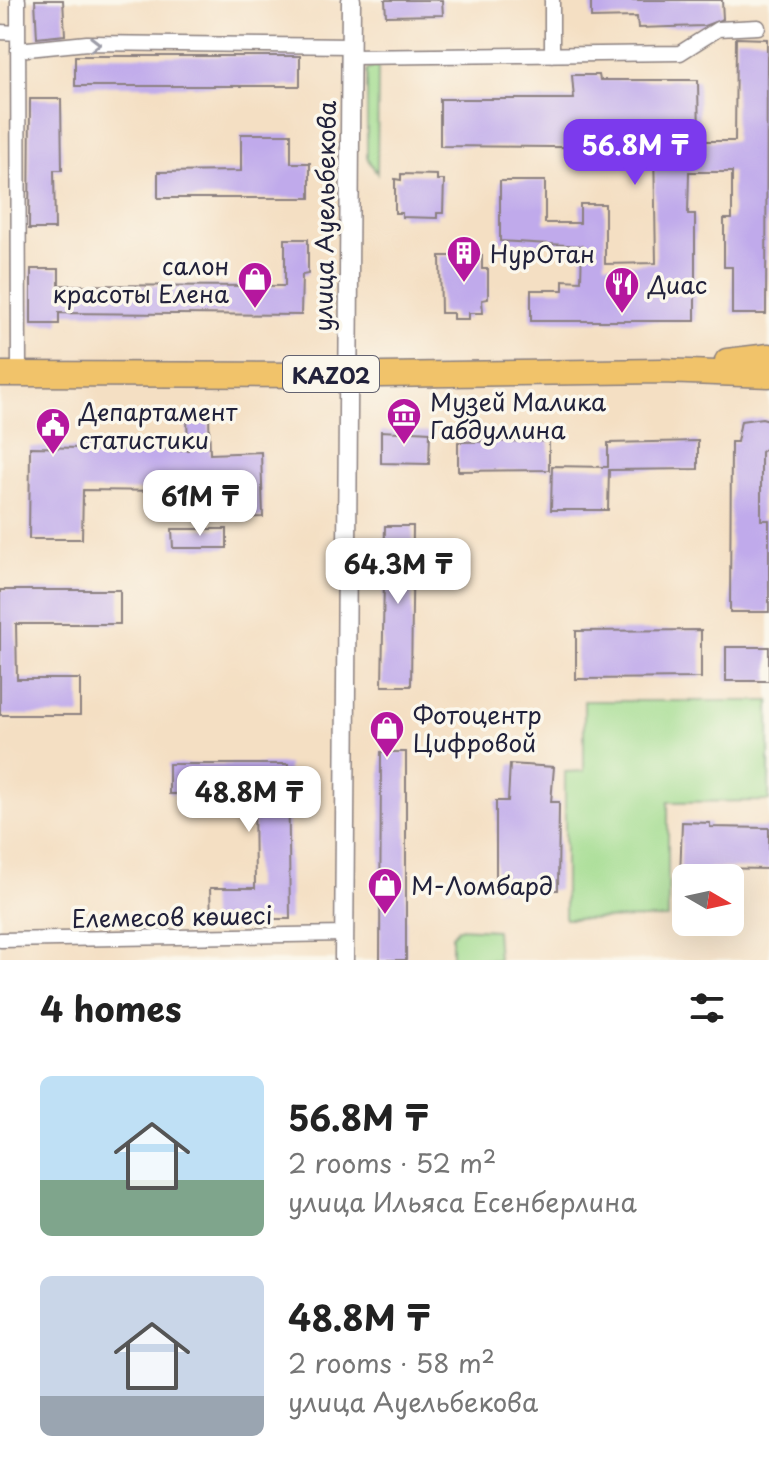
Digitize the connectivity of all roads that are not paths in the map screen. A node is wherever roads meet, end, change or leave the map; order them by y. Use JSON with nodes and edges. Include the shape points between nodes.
{"nodes":[{"id":1,"x":18,"y":0,"type":"edge"},
{"id":2,"x":351,"y":0,"type":"edge"},
{"id":3,"x":552,"y":0,"type":"edge"},
{"id":4,"x":758,"y":27,"type":"dead end"},
{"id":5,"x":0,"y":32,"type":"edge"},
{"id":6,"x":18,"y":33,"type":"junction"},
{"id":7,"x":18,"y":50,"type":"junction"},
{"id":8,"x":350,"y":52,"type":"junction"},
{"id":9,"x":552,"y":55,"type":"junction"},
{"id":10,"x":769,"y":356,"type":"edge"},
{"id":11,"x":662,"y":371,"type":"junction"},
{"id":12,"x":10,"y":374,"type":"edge"},
{"id":13,"x":346,"y":375,"type":"junction"},
{"id":14,"x":769,"y":375,"type":"edge"},
{"id":15,"x":769,"y":388,"type":"edge"},
{"id":16,"x":344,"y":934,"type":"junction"},
{"id":17,"x":0,"y":940,"type":"edge"},
{"id":18,"x":344,"y":960,"type":"edge"}],
"edges":[{"from":1,"to":6,"type":"street"},
{"from":2,"to":8,"type":"street","name":"улица Ауельбекова"},
{"from":3,"to":9,"type":"street"},
{"from":4,"to":9,"type":"street","via":[[718,29],[680,53]]},
{"from":5,"to":6,"type":"street"},
{"from":6,"to":7,"type":"street"},
{"from":7,"to":8,"type":"street","one_way":true,"via":[[87,43]]},
{"from":7,"to":12,"type":"street"},
{"from":8,"to":9,"type":"street"},
{"from":8,"to":13,"type":"street","name":"улица Ауельбекова"},
{"from":10,"to":11,"type":"highway"},
{"from":11,"to":13,"type":"highway","number":"KАZ02"},
{"from":11,"to":14,"type":"highway","number":"KАZ02"},
{"from":11,"to":15,"type":"highway"},
{"from":12,"to":13,"type":"highway","number":"KАZ02"},
{"from":13,"to":16,"type":"street","name":"улица Ауельбекова"},
{"from":16,"to":17,"type":"street","name":"Елемесов көшесі"},
{"from":16,"to":18,"type":"street","name":"улица Ауельбекова"}]}
